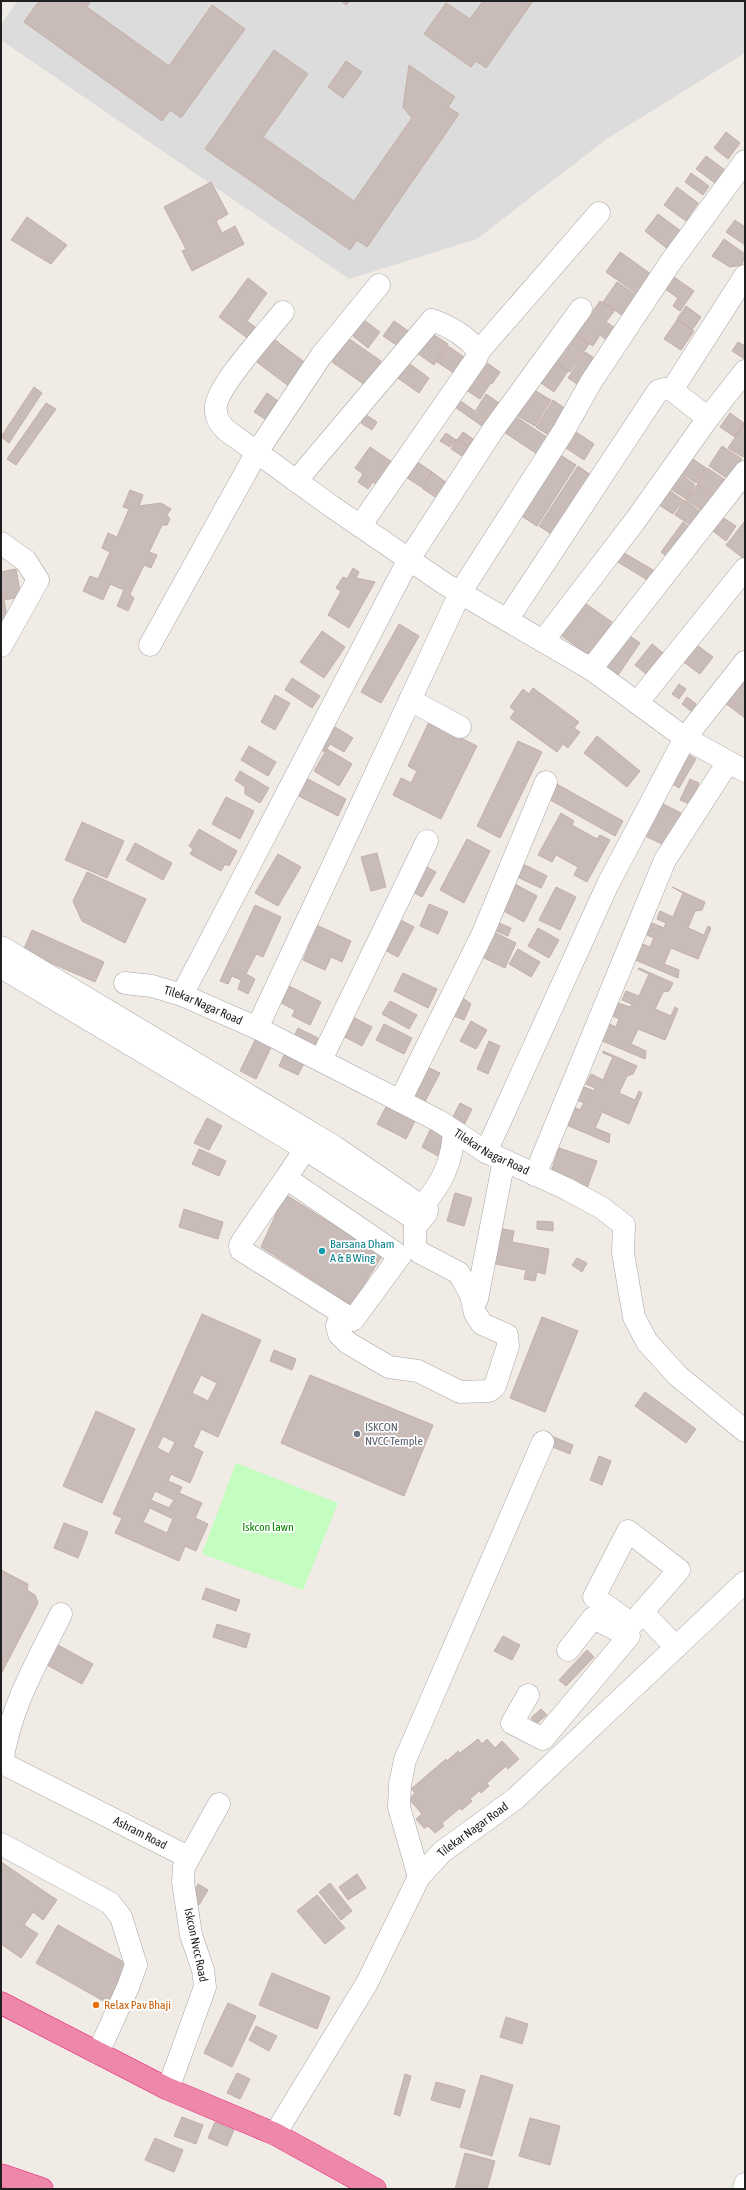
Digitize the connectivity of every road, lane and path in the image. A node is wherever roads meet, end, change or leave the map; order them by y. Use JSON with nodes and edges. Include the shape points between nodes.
{"nodes":[{"id":1,"x":745,"y":160,"type":"edge"},
{"id":2,"x":599,"y":213,"type":"dead end"},
{"id":3,"x":745,"y":276,"type":"edge"},
{"id":4,"x":379,"y":285,"type":"dead end"},
{"id":5,"x":581,"y":309,"type":"dead end"},
{"id":6,"x":283,"y":312,"type":"dead end"},
{"id":7,"x":479,"y":351,"type":"junction"},
{"id":8,"x":742,"y":381,"type":"edge"},
{"id":9,"x":672,"y":390,"type":"junction"},
{"id":10,"x":708,"y":418,"type":"junction"},
{"id":11,"x":257,"y":452,"type":"junction"},
{"id":12,"x":745,"y":472,"type":"edge"},
{"id":13,"x":296,"y":481,"type":"junction"},
{"id":14,"x":360,"y":526,"type":"junction"},
{"id":15,"x":1,"y":543,"type":"edge"},
{"id":16,"x":409,"y":559,"type":"junction"},
{"id":17,"x":745,"y":569,"type":"edge"},
{"id":18,"x":460,"y":593,"type":"junction"},
{"id":19,"x":507,"y":620,"type":"junction"},
{"id":20,"x":543,"y":641,"type":"junction"},
{"id":21,"x":150,"y":644,"type":"dead end"},
{"id":22,"x":1,"y":646,"type":"edge"},
{"id":23,"x":745,"y":662,"type":"edge"},
{"id":24,"x":591,"y":669,"type":"junction"},
{"id":25,"x":410,"y":700,"type":"junction"},
{"id":26,"x":637,"y":703,"type":"junction"},
{"id":27,"x":460,"y":727,"type":"dead end"},
{"id":28,"x":685,"y":738,"type":"junction"},
{"id":29,"x":740,"y":765,"type":"edge"},
{"id":30,"x":546,"y":782,"type":"dead end"},
{"id":31,"x":427,"y":841,"type":"dead end"},
{"id":32,"x":1,"y":947,"type":"edge"},
{"id":33,"x":1,"y":967,"type":"edge"},
{"id":34,"x":126,"y":983,"type":"dead end"},
{"id":35,"x":182,"y":995,"type":"junction"},
{"id":36,"x":258,"y":1028,"type":"junction"},
{"id":37,"x":321,"y":1060,"type":"junction"},
{"id":38,"x":400,"y":1101,"type":"junction"},
{"id":39,"x":454,"y":1132,"type":"junction"},
{"id":40,"x":310,"y":1142,"type":"junction"},
{"id":41,"x":495,"y":1156,"type":"junction"},
{"id":42,"x":535,"y":1174,"type":"junction"},
{"id":43,"x":286,"y":1178,"type":"junction"},
{"id":44,"x":418,"y":1213,"type":"junction"},
{"id":45,"x":477,"y":1299,"type":"dead end"},
{"id":46,"x":342,"y":1314,"type":"junction"},
{"id":47,"x":745,"y":1432,"type":"edge"},
{"id":48,"x":543,"y":1442,"type":"dead end"},
{"id":49,"x":745,"y":1582,"type":"edge"},
{"id":50,"x":643,"y":1613,"type":"dead end"},
{"id":51,"x":61,"y":1614,"type":"dead end"},
{"id":52,"x":676,"y":1647,"type":"junction"},
{"id":53,"x":568,"y":1650,"type":"dead end"},
{"id":54,"x":584,"y":1691,"type":"junction"},
{"id":55,"x":528,"y":1695,"type":"dead end"},
{"id":56,"x":608,"y":1712,"type":"junction"},
{"id":57,"x":219,"y":1804,"type":"dead end"},
{"id":58,"x":1,"y":1844,"type":"edge"},
{"id":59,"x":188,"y":1857,"type":"junction"},
{"id":60,"x":420,"y":1877,"type":"junction"},
{"id":61,"x":1,"y":2003,"type":"edge"},
{"id":62,"x":98,"y":2052,"type":"junction"},
{"id":63,"x":168,"y":2089,"type":"junction"},
{"id":64,"x":274,"y":2134,"type":"junction"},
{"id":65,"x":1,"y":2176,"type":"edge"},
{"id":66,"x":745,"y":2184,"type":"edge"},
{"id":67,"x":42,"y":2189,"type":"edge"},
{"id":68,"x":375,"y":2189,"type":"edge"},
{"id":69,"x":744,"y":2189,"type":"edge"}],
"edges":[{"from":1,"to":18,"type":"street","via":[[670,263],[591,382],[563,432]]},
{"from":2,"to":7,"type":"street"},
{"from":3,"to":9,"type":"street"},
{"from":4,"to":11,"type":"street","via":[[321,356]]},
{"from":5,"to":16,"type":"street","via":[[493,430]]},
{"from":6,"to":11,"type":"street","via":[[226,384],[216,405],[218,421],[226,430]]},
{"from":7,"to":13,"type":"street","via":[[472,343],[443,324],[432,320]]},
{"from":7,"to":14,"type":"street"},
{"from":8,"to":10,"type":"street"},
{"from":9,"to":10,"type":"street"},
{"from":9,"to":19,"type":"street","via":[[658,391]]},
{"from":10,"to":20,"type":"street","via":[[635,521]]},
{"from":11,"to":13,"type":"street"},
{"from":11,"to":21,"type":"street"},
{"from":12,"to":24,"type":"street"},
{"from":13,"to":14,"type":"street"},
{"from":14,"to":16,"type":"street"},
{"from":15,"to":22,"type":"street","via":[[26,561],[38,580]]},
{"from":16,"to":18,"type":"street"},
{"from":16,"to":35,"type":"street"},
{"from":17,"to":26,"type":"street"},
{"from":18,"to":19,"type":"street"},
{"from":18,"to":25,"type":"street"},
{"from":19,"to":20,"type":"street"},
{"from":20,"to":24,"type":"street"},
{"from":23,"to":28,"type":"street"},
{"from":24,"to":26,"type":"street"},
{"from":25,"to":27,"type":"street"},
{"from":25,"to":36,"type":"street"},
{"from":26,"to":28,"type":"street"},
{"from":28,"to":29,"type":"street"},
{"from":28,"to":41,"type":"street","via":[[608,884]]},
{"from":29,"to":42,"type":"street","via":[[721,772],[664,860]]},
{"from":30,"to":38,"type":"street","via":[[483,933]]},
{"from":31,"to":37,"type":"street"},
{"from":32,"to":40,"type":"street"},
{"from":33,"to":40,"type":"street"},
{"from":34,"to":35,"type":"street","name":"Tilekar Nagar Road","via":[[152,986]]},
{"from":35,"to":36,"type":"street","name":"Tilekar Nagar Road"},
{"from":36,"to":37,"type":"street","name":"Tilekar Nagar Road"},
{"from":37,"to":38,"type":"street","name":"Tilekar Nagar Road"},
{"from":38,"to":39,"type":"street","name":"Tilekar Nagar Road","via":[[439,1121]]},
{"from":39,"to":41,"type":"street","name":"Tilekar Nagar Road"},
{"from":39,"to":44,"type":"street","via":[[447,1169]]},
{"from":40,"to":43,"type":"street"},
{"from":40,"to":44,"type":"street"},
{"from":41,"to":42,"type":"street","name":"Tilekar Nagar Road"},
{"from":41,"to":45,"type":"street"},
{"from":42,"to":47,"type":"street","name":"Tilekar Nagar Road","via":[[602,1208],[624,1225],[623,1253],[634,1317],[647,1342],[678,1376]]},
{"from":43,"to":46,"type":"street","via":[[242,1240],[241,1250]]},
{"from":43,"to":46,"type":"street","via":[[400,1256],[352,1320]]},
{"from":44,"to":46,"type":"street","via":[[415,1246],[419,1252],[459,1273],[482,1324],[507,1335],[508,1346],[495,1386],[489,1391],[460,1392],[418,1370],[389,1367],[348,1343],[339,1334],[336,1326]]},
{"from":48,"to":60,"type":"street","via":[[405,1760],[399,1807]]},
{"from":49,"to":52,"type":"street","name":"Tilekar Nagar Road"},
{"from":50,"to":52,"type":"street"},
{"from":51,"to":59,"type":"street","name":"Ashram Road","via":[[15,1707],[2,1763]]},
{"from":52,"to":56,"type":"street","name":"Tilekar Nagar Road"},
{"from":53,"to":54,"type":"street","via":[[593,1618],[629,1636]]},
{"from":54,"to":55,"type":"street","via":[[543,1739],[512,1723]]},
{"from":54,"to":56,"type":"street"},
{"from":56,"to":60,"type":"street","name":"Tilekar Nagar Road","via":[[515,1799],[442,1852]]},
{"from":57,"to":59,"type":"street","name":"Iskcon Nvcc Road"},
{"from":58,"to":62,"type":"street","via":[[110,1903],[121,1917],[136,1965]]},
{"from":59,"to":63,"type":"street","name":"Iskcon Nvcc Road","via":[[183,1882],[191,1935],[203,1970],[205,1987]]},
{"from":60,"to":64,"type":"street","name":"Tilekar Nagar Road","via":[[367,1983]]},
{"from":61,"to":62,"type":"highway"},
{"from":62,"to":63,"type":"highway"},
{"from":63,"to":64,"type":"highway"},
{"from":64,"to":68,"type":"highway"},
{"from":65,"to":67,"type":"highway"},
{"from":66,"to":69,"type":"street"}]}
